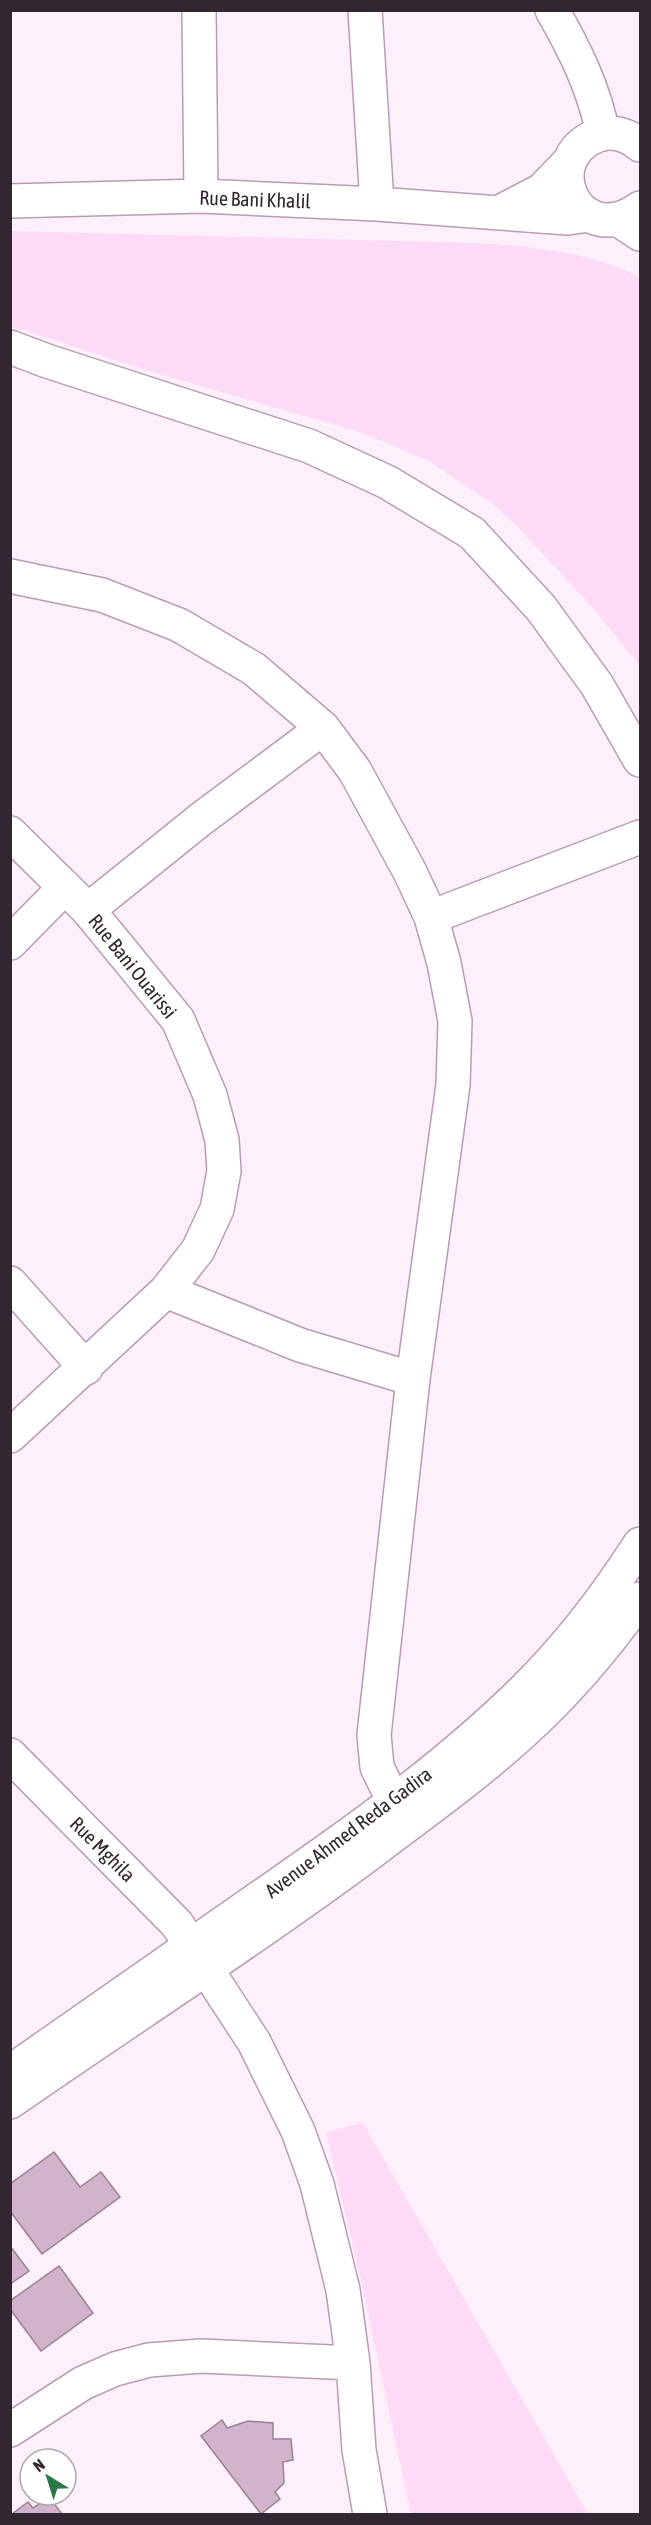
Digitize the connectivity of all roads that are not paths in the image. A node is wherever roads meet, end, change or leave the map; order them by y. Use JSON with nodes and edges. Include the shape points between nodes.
{"nodes":[{"id":1,"x":198,"y":10,"type":"edge"},
{"id":2,"x":365,"y":10,"type":"edge"},
{"id":3,"x":552,"y":10,"type":"edge"},
{"id":4,"x":629,"y":138,"type":"edge"},
{"id":5,"x":569,"y":162,"type":"junction"},
{"id":6,"x":201,"y":196,"type":"junction"},
{"id":7,"x":10,"y":201,"type":"edge"},
{"id":8,"x":377,"y":204,"type":"junction"},
{"id":9,"x":500,"y":212,"type":"junction"},
{"id":10,"x":627,"y":217,"type":"edge"},
{"id":11,"x":10,"y":347,"type":"edge"},
{"id":12,"x":10,"y":576,"type":"edge"},
{"id":13,"x":323,"y":728,"type":"junction"},
{"id":14,"x":640,"y":760,"type":"edge"},
{"id":15,"x":10,"y":832,"type":"edge"},
{"id":16,"x":640,"y":837,"type":"edge"},
{"id":17,"x":64,"y":888,"type":"junction"},
{"id":18,"x":88,"y":910,"type":"junction"},
{"id":19,"x":431,"y":917,"type":"junction"},
{"id":20,"x":10,"y":943,"type":"edge"},
{"id":21,"x":10,"y":1283,"type":"edge"},
{"id":22,"x":166,"y":1291,"type":"junction"},
{"id":23,"x":86,"y":1368,"type":"junction"},
{"id":24,"x":413,"y":1379,"type":"junction"},
{"id":25,"x":10,"y":1436,"type":"edge"},
{"id":26,"x":640,"y":1544,"type":"edge"},
{"id":27,"x":640,"y":1599,"type":"edge"},
{"id":28,"x":10,"y":1755,"type":"edge"},
{"id":29,"x":393,"y":1800,"type":"junction"},
{"id":30,"x":199,"y":1957,"type":"junction"},
{"id":31,"x":10,"y":2072,"type":"edge"},
{"id":32,"x":10,"y":2102,"type":"edge"},
{"id":33,"x":353,"y":2363,"type":"junction"},
{"id":34,"x":10,"y":2430,"type":"edge"},
{"id":35,"x":370,"y":2514,"type":"edge"}],
"edges":[{"from":1,"to":6,"type":"street"},
{"from":2,"to":8,"type":"street"},
{"from":3,"to":4,"type":"street","via":[[577,53],[597,103]]},
{"from":4,"to":5,"type":"street","via":[[588,139]]},
{"from":5,"to":9,"type":"street","via":[[542,190]]},
{"from":5,"to":10,"type":"street","name":"Rue Bani Khalil","via":[[566,178],[577,206]]},
{"from":6,"to":7,"type":"street","name":"Rue Bani Khalil"},
{"from":6,"to":8,"type":"street","name":"Rue Bani Khalil"},
{"from":8,"to":9,"type":"street","name":"Rue Bani Khalil"},
{"from":9,"to":10,"type":"street","name":"Rue Bani Khalil","via":[[568,218]]},
{"from":11,"to":14,"type":"street","via":[[309,446],[387,482],[472,533],[541,608],[597,685]]},
{"from":12,"to":13,"type":"street","via":[[102,595],[179,625],[254,669]]},
{"from":13,"to":18,"type":"street"},
{"from":13,"to":19,"type":"street","via":[[355,771]]},
{"from":15,"to":17,"type":"street","name":"Rue Bani Ouarissi"},
{"from":16,"to":19,"type":"street"},
{"from":17,"to":18,"type":"street","name":"Rue Bani Ouarissi"},
{"from":17,"to":20,"type":"street"},
{"from":18,"to":22,"type":"street","name":"Rue Bani Ouarissi","via":[[178,1020],[210,1095],[222,1140],[224,1171],[217,1209],[198,1250]]},
{"from":19,"to":24,"type":"street","via":[[455,1021],[453,1085]]},
{"from":21,"to":23,"type":"street"},
{"from":22,"to":23,"type":"street","name":"Rue Bani Ouarissi"},
{"from":22,"to":24,"type":"street","via":[[300,1345]]},
{"from":23,"to":25,"type":"street","name":"Rue Bani Ouarissi"},
{"from":24,"to":29,"type":"street","via":[[374,1735],[377,1767]]},
{"from":26,"to":29,"type":"street","name":"Avenue Ahmed Reda Gadira","via":[[597,1606],[523,1691],[474,1736]]},
{"from":27,"to":30,"type":"street","name":"Avenue Ahmed Reda Gadira","via":[[571,1685],[488,1763],[329,1884]]},
{"from":28,"to":30,"type":"street","name":"Rue Mghila","via":[[177,1924]]},
{"from":29,"to":30,"type":"street","name":"Avenue Ahmed Reda Gadira","via":[[302,1869]]},
{"from":30,"to":31,"type":"street","name":"Avenue Ahmed Reda Gadira"},
{"from":30,"to":32,"type":"street","name":"Avenue Ahmed Reda Gadira"},
{"from":30,"to":33,"type":"street","name":"Rue Mghila","via":[[254,2042],[298,2131],[332,2238]]},
{"from":33,"to":34,"type":"street","via":[[201,2356],[149,2360],[83,2383]]},
{"from":33,"to":35,"type":"street","name":"Rue Mghila"}]}
